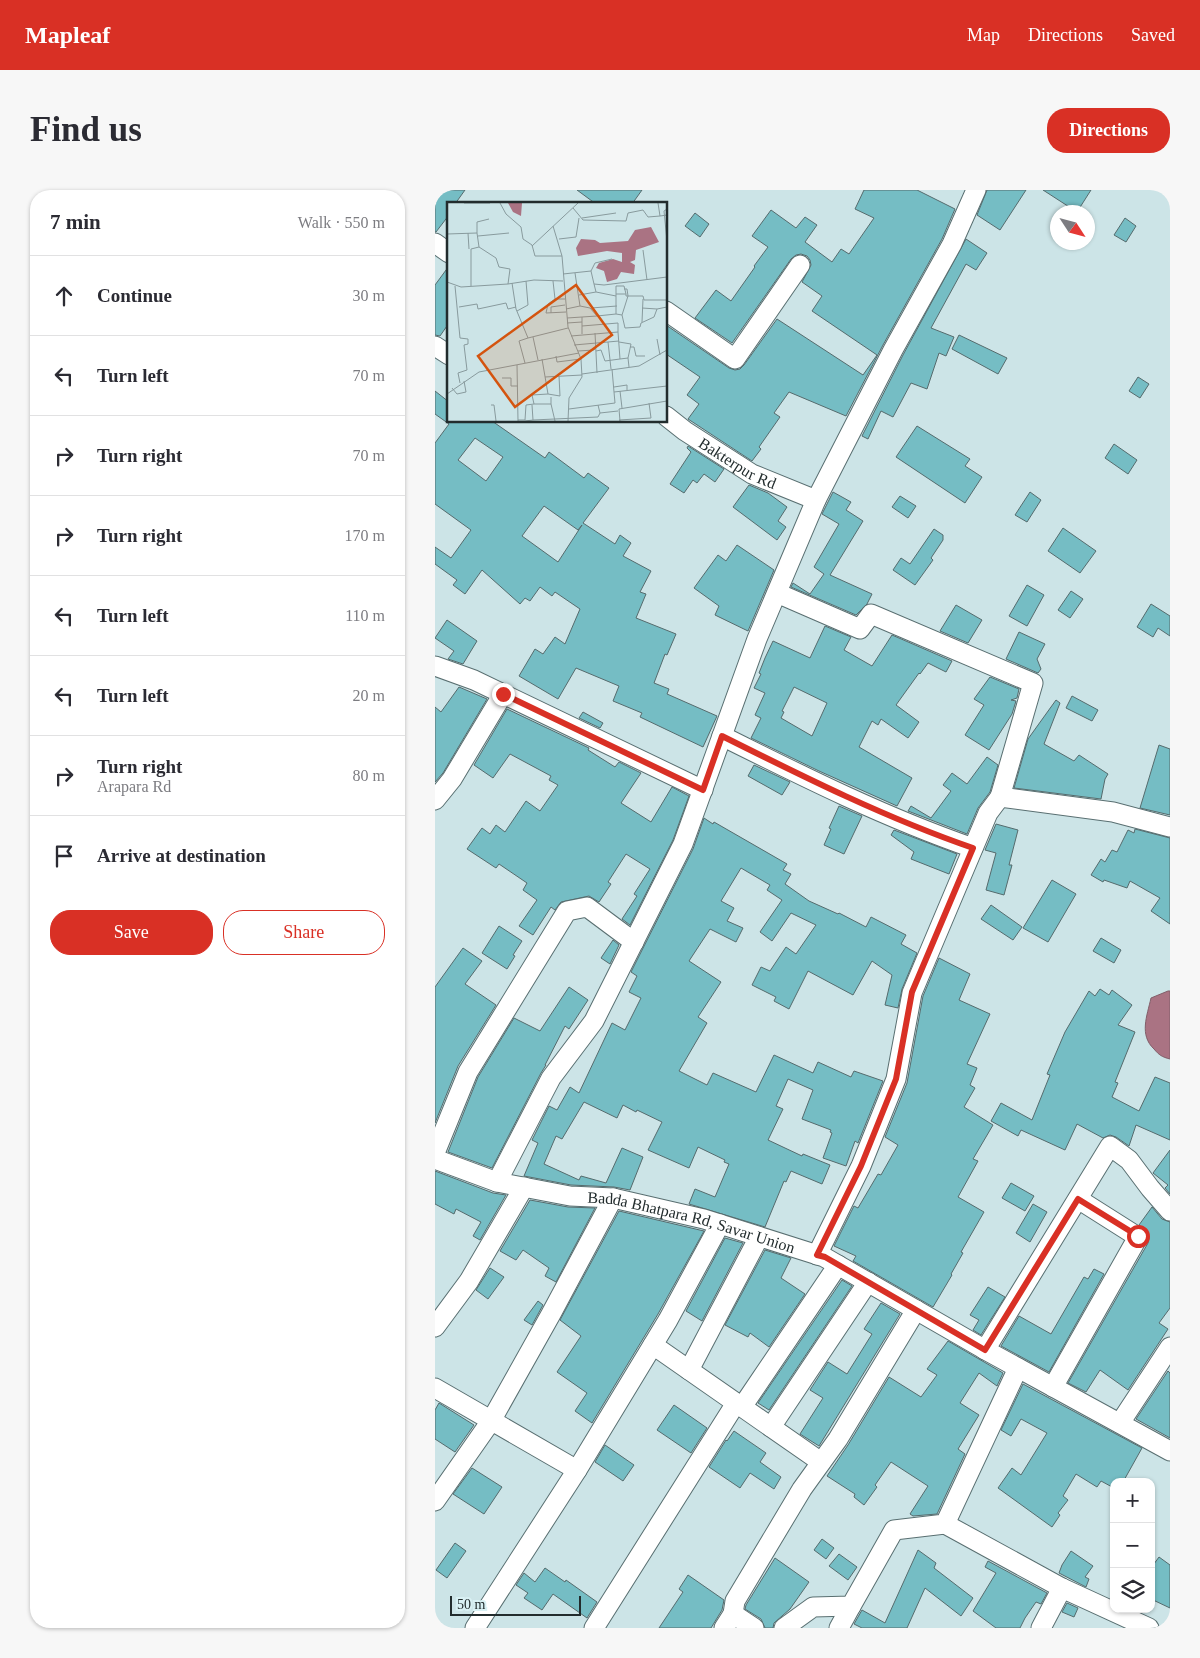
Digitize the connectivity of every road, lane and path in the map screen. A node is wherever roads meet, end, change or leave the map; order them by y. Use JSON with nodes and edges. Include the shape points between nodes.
{"nodes":[{"id":1,"x":976,"y":190,"type":"edge"},
{"id":2,"x":435,"y":243,"type":"edge"},
{"id":3,"x":447,"y":252,"type":"edge"},
{"id":4,"x":800,"y":265,"type":"dead end"},
{"id":5,"x":667,"y":312,"type":"edge"},
{"id":6,"x":435,"y":346,"type":"edge"},
{"id":7,"x":447,"y":354,"type":"edge"},
{"id":8,"x":667,"y":417,"type":"edge"},
{"id":9,"x":816,"y":500,"type":"junction"},
{"id":10,"x":777,"y":593,"type":"junction"},
{"id":11,"x":435,"y":666,"type":"edge"},
{"id":12,"x":503,"y":694,"type":"junction"},
{"id":13,"x":722,"y":736,"type":"junction"},
{"id":14,"x":703,"y":790,"type":"junction"},
{"id":15,"x":1000,"y":797,"type":"junction"},
{"id":16,"x":435,"y":800,"type":"edge"},
{"id":17,"x":1170,"y":827,"type":"edge"},
{"id":18,"x":973,"y":848,"type":"junction"},
{"id":19,"x":634,"y":942,"type":"junction"},
{"id":20,"x":435,"y":1153,"type":"edge"},
{"id":21,"x":435,"y":1159,"type":"edge"},
{"id":22,"x":497,"y":1182,"type":"junction"},
{"id":23,"x":525,"y":1187,"type":"junction"},
{"id":24,"x":613,"y":1198,"type":"junction"},
{"id":25,"x":1078,"y":1199,"type":"junction"},
{"id":26,"x":1170,"y":1212,"type":"edge"},
{"id":27,"x":720,"y":1224,"type":"junction"},
{"id":28,"x":759,"y":1237,"type":"junction"},
{"id":29,"x":817,"y":1255,"type":"junction"},
{"id":30,"x":838,"y":1265,"type":"junction"},
{"id":31,"x":868,"y":1282,"type":"junction"},
{"id":32,"x":916,"y":1310,"type":"junction"},
{"id":33,"x":435,"y":1327,"type":"edge"},
{"id":34,"x":653,"y":1345,"type":"junction"},
{"id":35,"x":1170,"y":1347,"type":"edge"},
{"id":36,"x":985,"y":1350,"type":"junction"},
{"id":37,"x":1018,"y":1368,"type":"junction"},
{"id":38,"x":689,"y":1370,"type":"junction"},
{"id":39,"x":435,"y":1372,"type":"edge"},
{"id":40,"x":1053,"y":1387,"type":"junction"},
{"id":41,"x":440,"y":1392,"type":"edge"},
{"id":42,"x":739,"y":1405,"type":"junction"},
{"id":43,"x":491,"y":1421,"type":"junction"},
{"id":44,"x":1120,"y":1423,"type":"junction"},
{"id":45,"x":771,"y":1427,"type":"junction"},
{"id":46,"x":1170,"y":1451,"type":"edge"},
{"id":47,"x":821,"y":1462,"type":"junction"},
{"id":48,"x":577,"y":1470,"type":"junction"},
{"id":49,"x":435,"y":1501,"type":"edge"},
{"id":50,"x":945,"y":1524,"type":"junction"},
{"id":51,"x":1062,"y":1588,"type":"junction"},
{"id":52,"x":851,"y":1606,"type":"junction"},
{"id":53,"x":728,"y":1621,"type":"edge"},
{"id":54,"x":475,"y":1628,"type":"edge"},
{"id":55,"x":594,"y":1628,"type":"edge"},
{"id":56,"x":754,"y":1628,"type":"edge"},
{"id":57,"x":784,"y":1628,"type":"edge"},
{"id":58,"x":839,"y":1628,"type":"edge"},
{"id":59,"x":1041,"y":1628,"type":"edge"},
{"id":60,"x":1149,"y":1628,"type":"edge"}],
"edges":[{"from":1,"to":9,"type":"street","via":[[952,244]]},
{"from":2,"to":3,"type":"street"},
{"from":4,"to":5,"type":"street","via":[[735,360]]},
{"from":6,"to":7,"type":"street"},
{"from":8,"to":9,"type":"street","name":"Bakterpur Rd","via":[[752,474]]},
{"from":9,"to":10,"type":"street"},
{"from":10,"to":13,"type":"street"},
{"from":10,"to":15,"type":"street","via":[[860,629],[871,614],[1033,683]]},
{"from":11,"to":12,"type":"street"},
{"from":12,"to":14,"type":"street"},
{"from":12,"to":16,"type":"street","via":[[452,779]]},
{"from":13,"to":14,"type":"street"},
{"from":13,"to":18,"type":"street","via":[[823,787],[920,830]]},
{"from":14,"to":19,"type":"street","via":[[683,844]]},
{"from":15,"to":17,"type":"street","via":[[1113,812]]},
{"from":15,"to":18,"type":"street","via":[[988,812]]},
{"from":18,"to":29,"type":"street","via":[[912,992],[896,1079],[861,1166]]},
{"from":19,"to":20,"type":"street","via":[[587,908],[567,911],[468,1072]]},
{"from":19,"to":22,"type":"street","via":[[594,1021],[551,1078]]},
{"from":21,"to":22,"type":"street","name":"Badda Bhatpara Rd, Savar Union"},
{"from":22,"to":23,"type":"street","name":"Badda Bhatpara Rd, Savar Union"},
{"from":23,"to":24,"type":"street","name":"Badda Bhatpara Rd, Savar Union","via":[[570,1196]]},
{"from":23,"to":33,"type":"street","via":[[469,1281]]},
{"from":24,"to":27,"type":"street","name":"Badda Bhatpara Rd, Savar Union"},
{"from":24,"to":43,"type":"street"},
{"from":25,"to":26,"type":"street","via":[[1110,1146],[1129,1160]]},
{"from":25,"to":36,"type":"street"},
{"from":25,"to":40,"type":"street","via":[[1138,1236]]},
{"from":27,"to":28,"type":"street","name":"Badda Bhatpara Rd, Savar Union"},
{"from":27,"to":34,"type":"street"},
{"from":28,"to":29,"type":"street","name":"Badda Bhatpara Rd, Savar Union"},
{"from":28,"to":38,"type":"street"},
{"from":29,"to":30,"type":"street","name":"Badda Bhatpara Rd, Savar Union"},
{"from":30,"to":31,"type":"street","name":"Badda Bhatpara Rd, Savar Union"},
{"from":30,"to":42,"type":"street"},
{"from":31,"to":32,"type":"street","name":"Badda Bhatpara Rd, Savar Union"},
{"from":31,"to":45,"type":"street"},
{"from":32,"to":36,"type":"street","name":"Badda Bhatpara Rd, Savar Union"},
{"from":32,"to":47,"type":"street"},
{"from":34,"to":38,"type":"street"},
{"from":34,"to":48,"type":"street"},
{"from":35,"to":44,"type":"street"},
{"from":36,"to":37,"type":"street","name":"Badda Bhatpara Rd, Savar Union"},
{"from":37,"to":40,"type":"street","name":"Badda Bhatpara Rd, Savar Union"},
{"from":37,"to":50,"type":"street"},
{"from":38,"to":42,"type":"street"},
{"from":39,"to":41,"type":"street"},
{"from":40,"to":44,"type":"street","name":"Badda Bhatpara Rd, Savar Union"},
{"from":41,"to":43,"type":"street"},
{"from":42,"to":45,"type":"street"},
{"from":42,"to":55,"type":"street"},
{"from":43,"to":48,"type":"street"},
{"from":43,"to":49,"type":"street"},
{"from":44,"to":46,"type":"street","name":"Badda Bhatpara Rd, Savar Union"},
{"from":45,"to":47,"type":"street"},
{"from":47,"to":53,"type":"street","via":[[735,1601]]},
{"from":48,"to":54,"type":"street"},
{"from":50,"to":51,"type":"street"},
{"from":50,"to":52,"type":"street","via":[[894,1530]]},
{"from":51,"to":59,"type":"street"},
{"from":51,"to":60,"type":"street"},
{"from":52,"to":57,"type":"street","via":[[813,1607]]},
{"from":52,"to":58,"type":"street"},
{"from":53,"to":56,"type":"street"}]}
